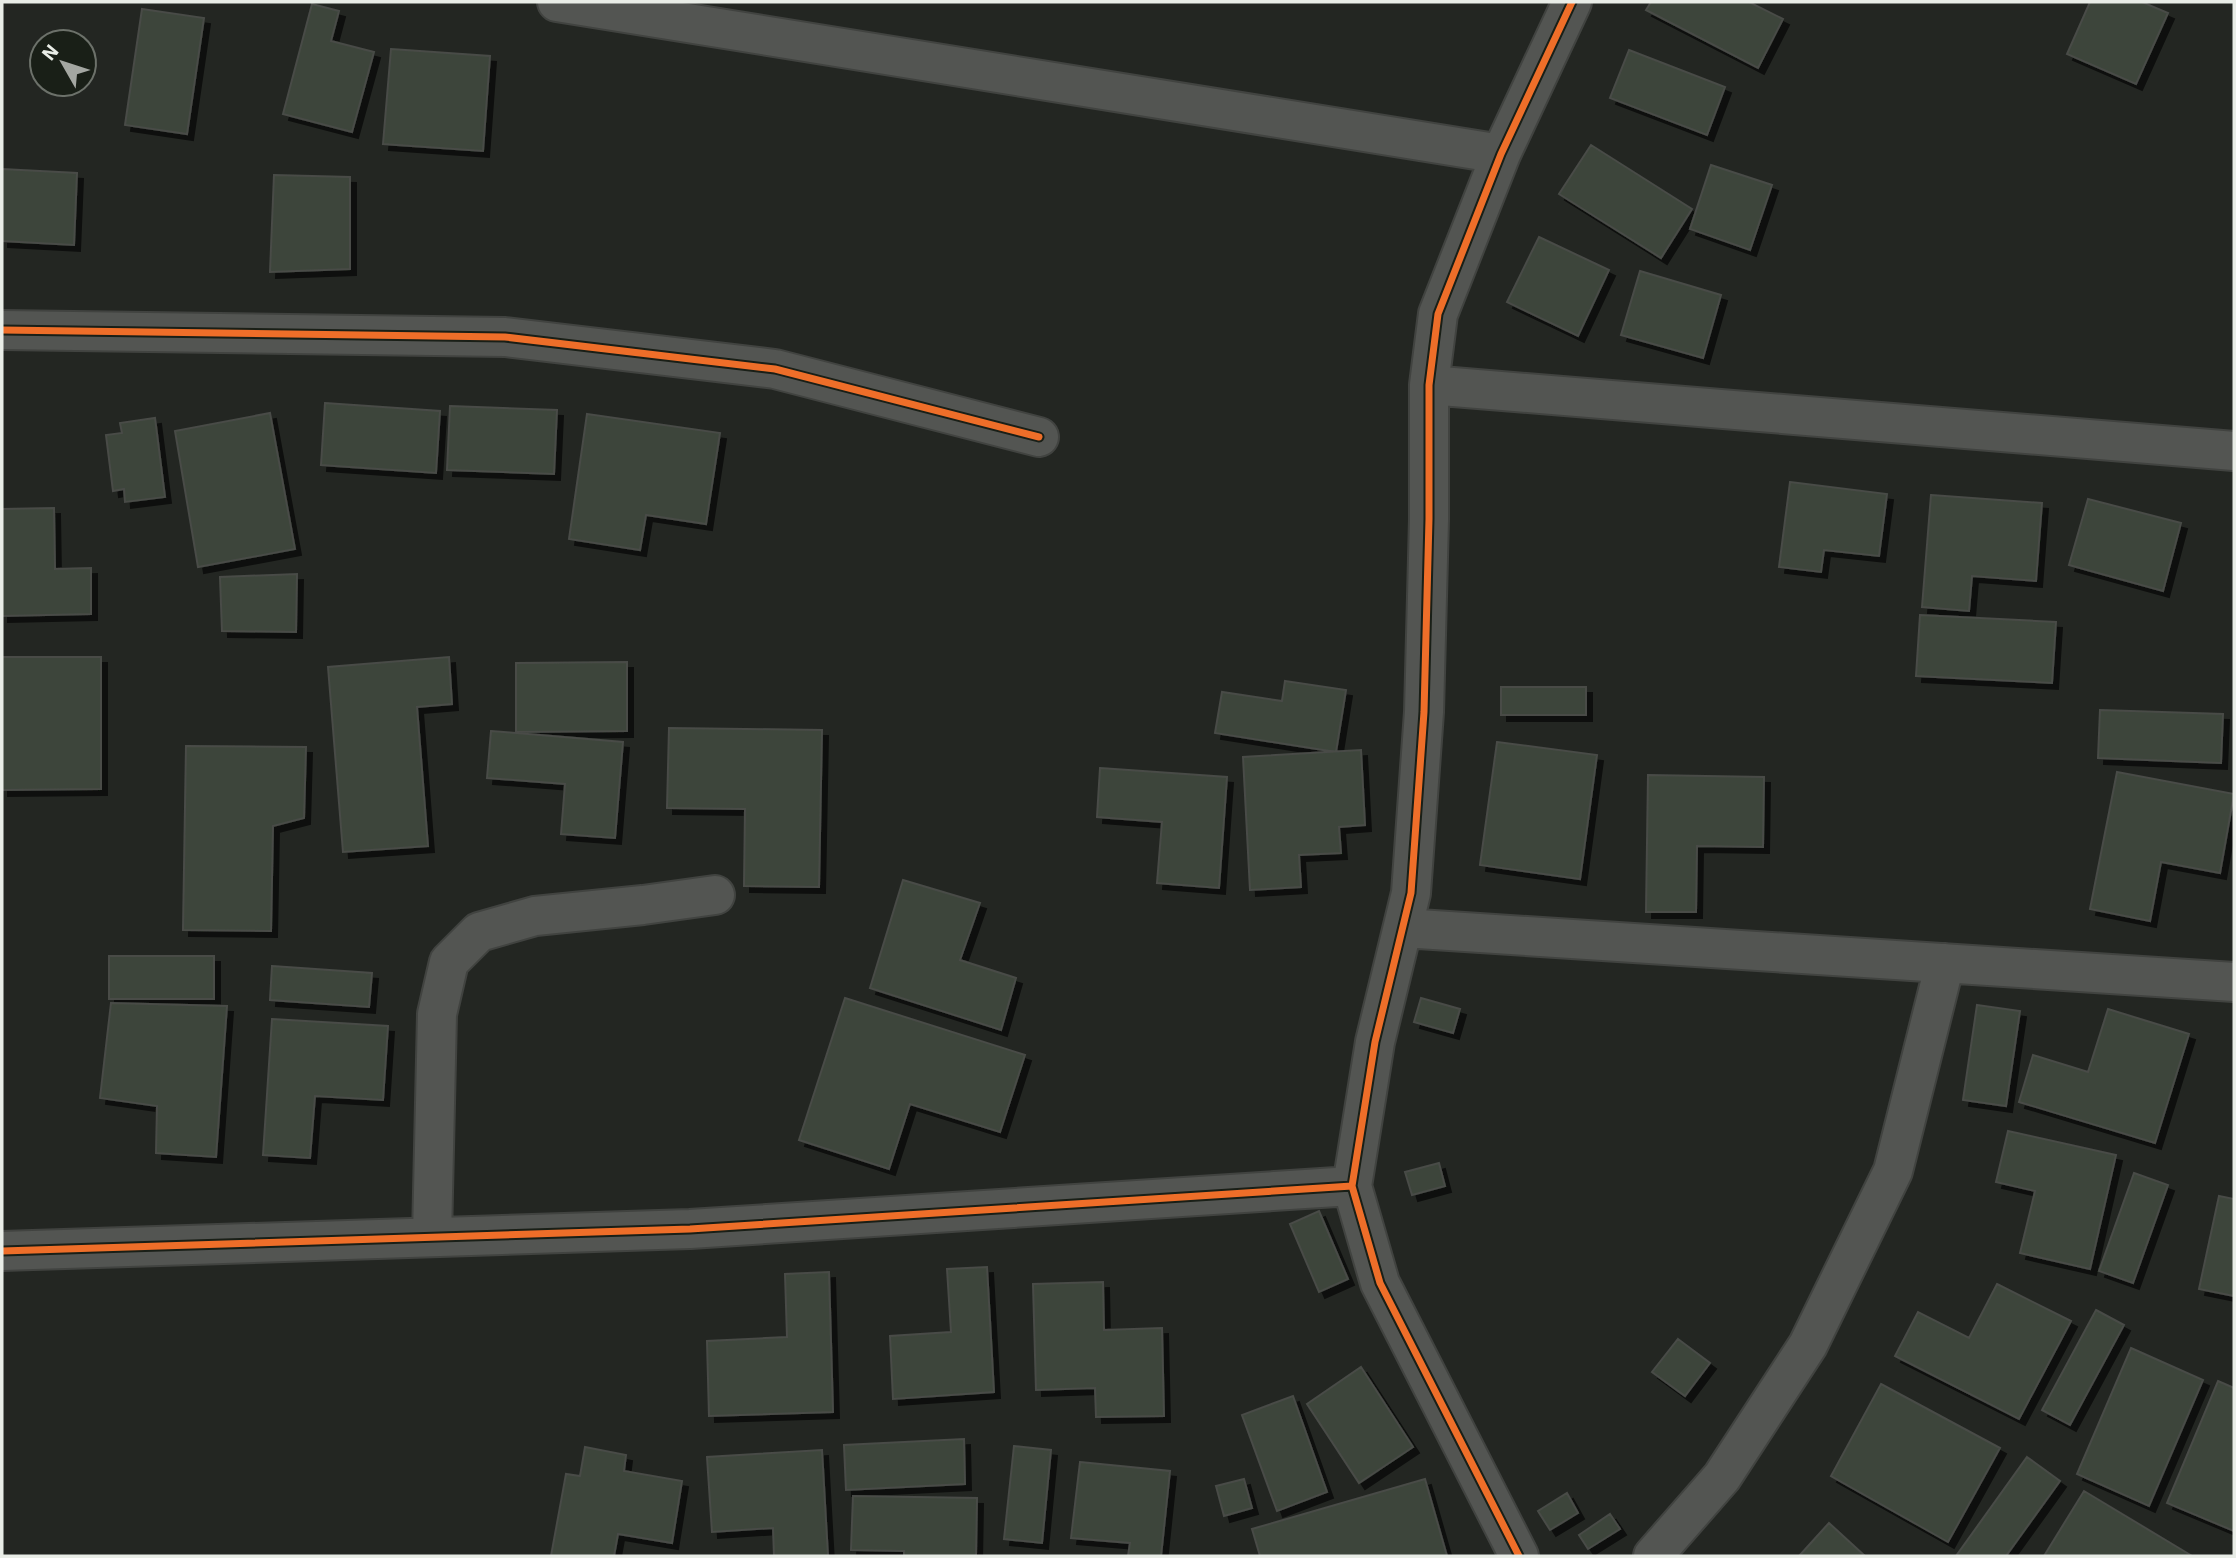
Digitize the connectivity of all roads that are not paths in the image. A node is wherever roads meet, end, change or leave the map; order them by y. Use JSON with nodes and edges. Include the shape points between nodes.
{"nodes":[{"id":1,"x":557,"y":2,"type":"edge"},
{"id":2,"x":1572,"y":2,"type":"edge"},
{"id":3,"x":1501,"y":155,"type":"junction"},
{"id":4,"x":2,"y":330,"type":"edge"},
{"id":5,"x":1429,"y":385,"type":"junction"},
{"id":6,"x":1039,"y":437,"type":"dead end"},
{"id":7,"x":2234,"y":451,"type":"edge"},
{"id":8,"x":715,"y":895,"type":"dead end"},
{"id":9,"x":1402,"y":928,"type":"junction"},
{"id":10,"x":1945,"y":963,"type":"junction"},
{"id":11,"x":2234,"y":982,"type":"edge"},
{"id":12,"x":1352,"y":1186,"type":"junction"},
{"id":13,"x":432,"y":1237,"type":"junction"},
{"id":14,"x":2,"y":1251,"type":"edge"},
{"id":15,"x":1519,"y":1556,"type":"edge"},
{"id":16,"x":1653,"y":1556,"type":"edge"}],
"edges":[{"from":1,"to":3,"type":"street"},
{"from":2,"to":3,"type":"street"},
{"from":3,"to":5,"type":"street","via":[[1438,314]]},
{"from":4,"to":6,"type":"street","via":[[505,337],[775,369]]},
{"from":5,"to":7,"type":"street"},
{"from":5,"to":9,"type":"street","via":[[1424,712],[1411,893]]},
{"from":8,"to":13,"type":"street","via":[[535,916],[479,932],[449,962],[437,1014]]},
{"from":9,"to":10,"type":"street"},
{"from":9,"to":12,"type":"street","via":[[1375,1042]]},
{"from":10,"to":11,"type":"street"},
{"from":10,"to":16,"type":"street","via":[[1893,1171],[1808,1345],[1722,1477]]},
{"from":12,"to":13,"type":"street","via":[[690,1229]]},
{"from":12,"to":15,"type":"street","via":[[1380,1283]]},
{"from":13,"to":14,"type":"street"}]}
